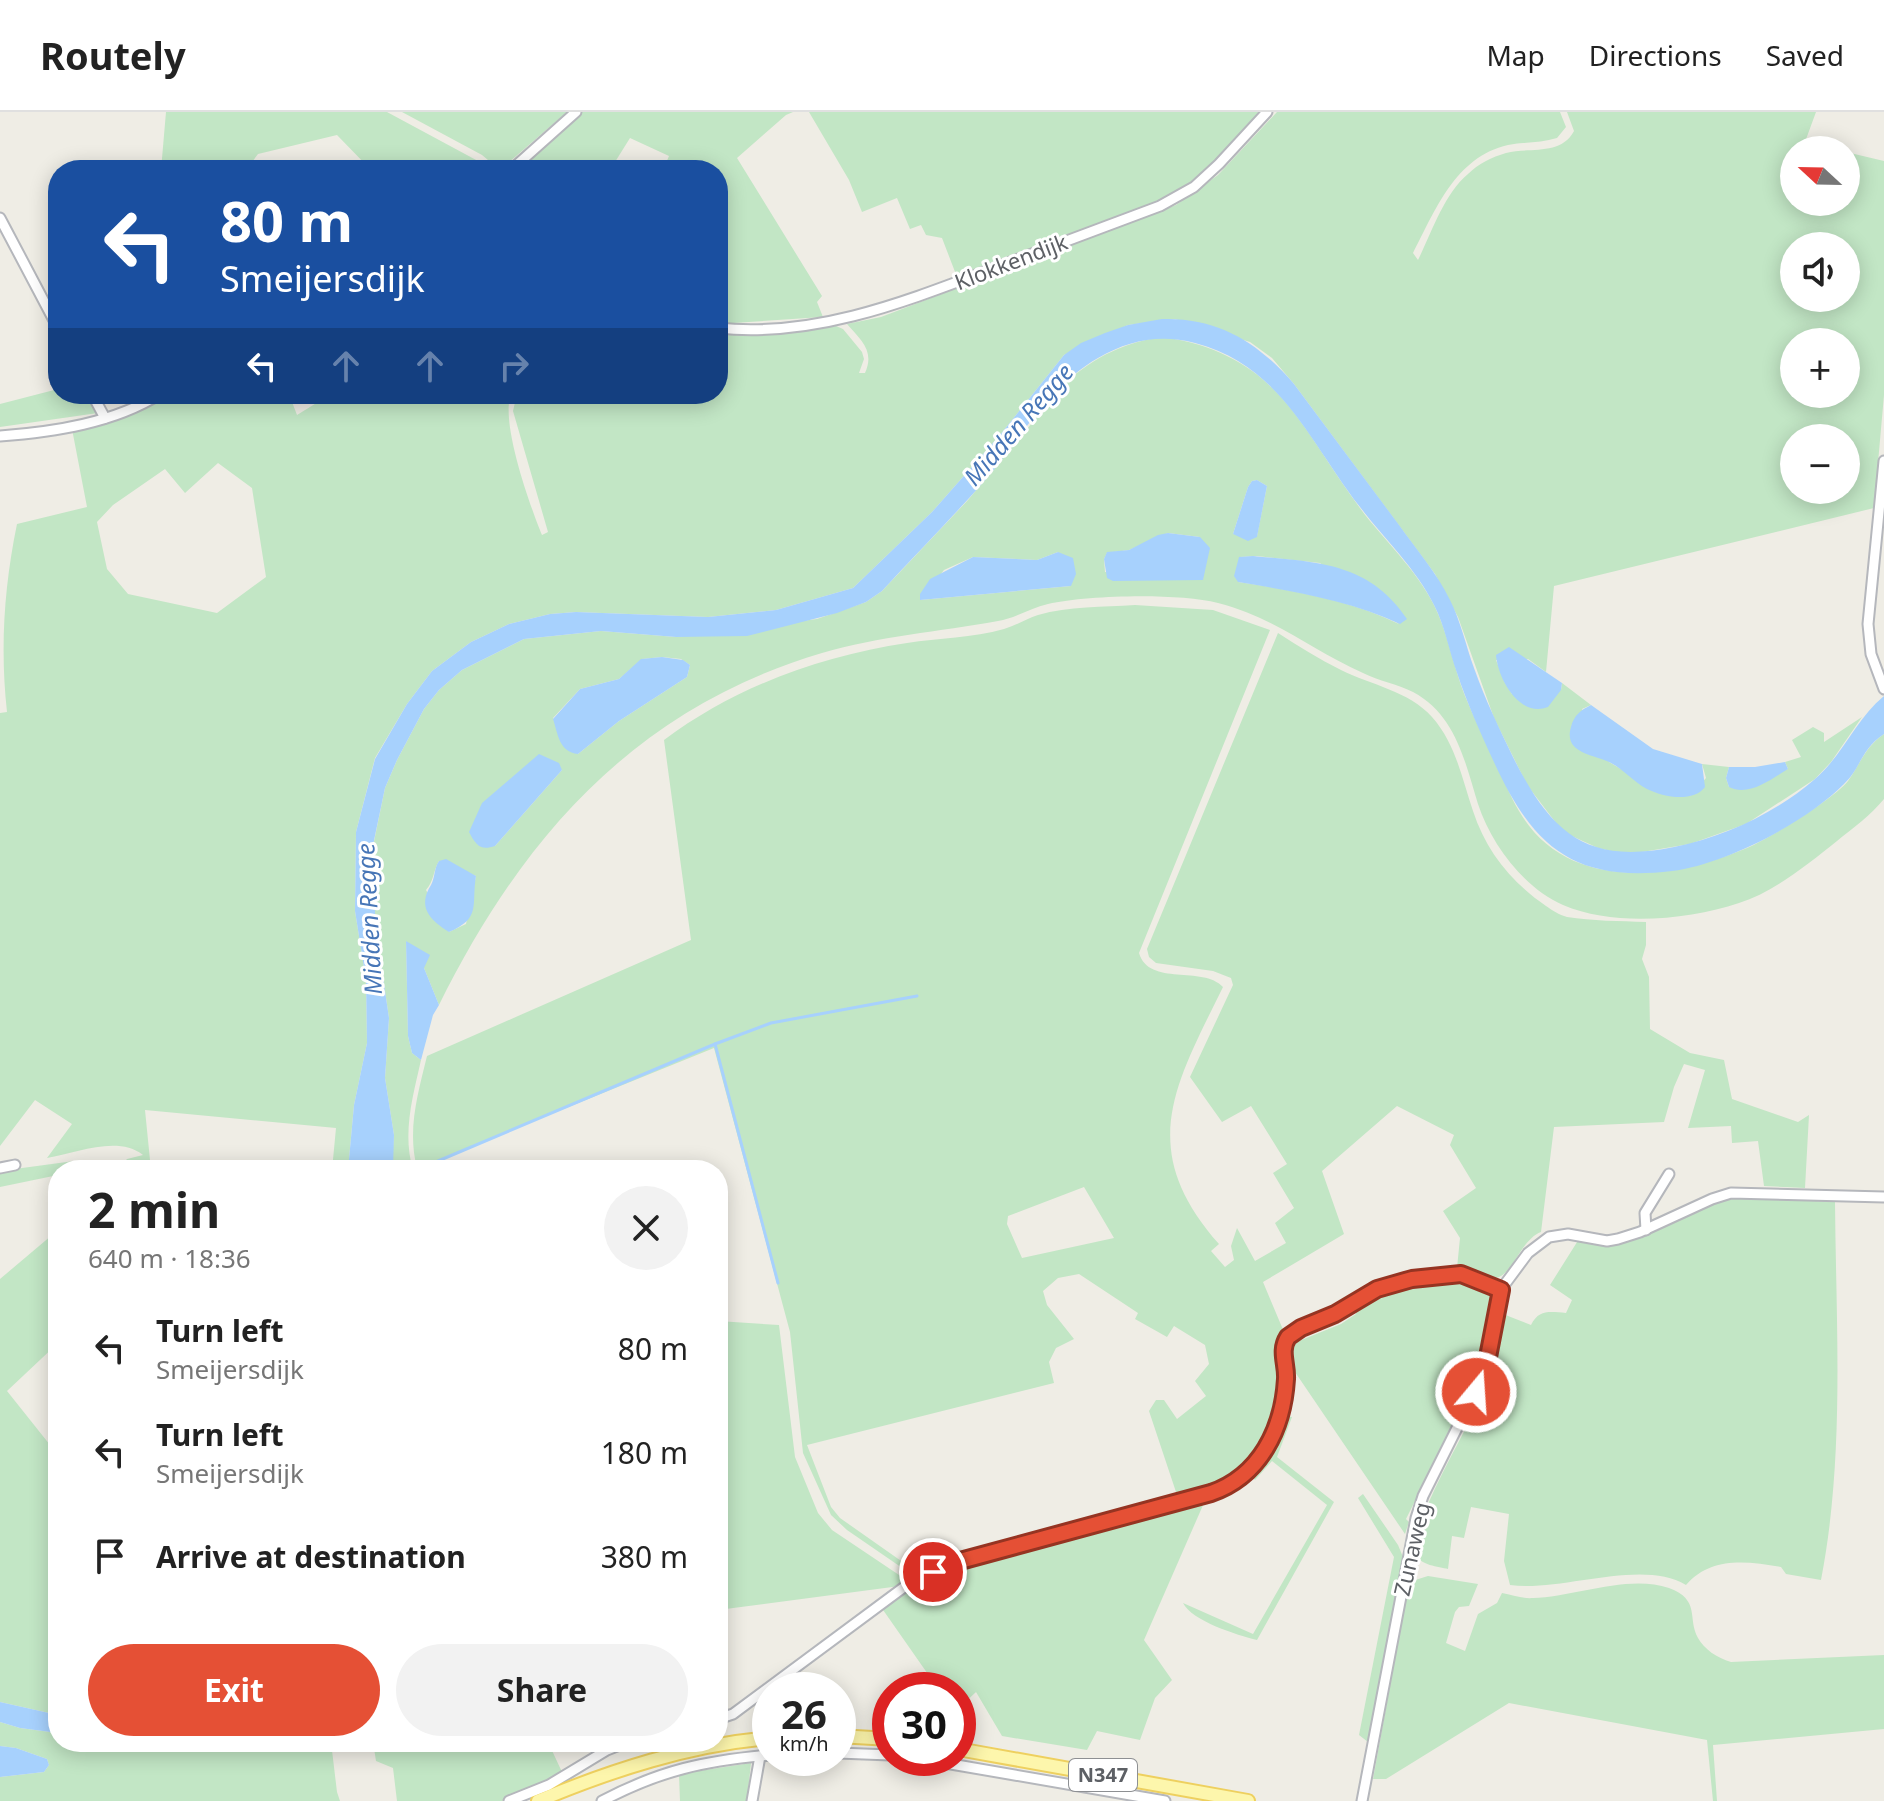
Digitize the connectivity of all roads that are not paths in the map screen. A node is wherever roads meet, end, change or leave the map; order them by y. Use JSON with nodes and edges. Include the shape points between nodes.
{"nodes":[{"id":1,"x":576,"y":112,"type":"edge"},
{"id":2,"x":1267,"y":112,"type":"edge"},
{"id":3,"x":522,"y":160,"type":"edge"},
{"id":4,"x":0,"y":218,"type":"edge"},
{"id":5,"x":48,"y":309,"type":"edge"},
{"id":6,"x":728,"y":328,"type":"edge"},
{"id":7,"x":97,"y":404,"type":"edge"},
{"id":8,"x":144,"y":404,"type":"edge"},
{"id":9,"x":105,"y":418,"type":"junction"},
{"id":10,"x":0,"y":436,"type":"edge"},
{"id":11,"x":1884,"y":461,"type":"edge"},
{"id":12,"x":1884,"y":689,"type":"edge"},
{"id":13,"x":15,"y":1165,"type":"dead end"},
{"id":14,"x":0,"y":1168,"type":"edge"},
{"id":15,"x":1669,"y":1174,"type":"dead end"},
{"id":16,"x":1884,"y":1197,"type":"edge"},
{"id":17,"x":1646,"y":1230,"type":"junction"},
{"id":18,"x":1501,"y":1290,"type":"junction"},
{"id":19,"x":728,"y":1716,"type":"edge"},
{"id":20,"x":752,"y":1741,"type":"edge"},
{"id":21,"x":728,"y":1744,"type":"edge"},
{"id":22,"x":606,"y":1752,"type":"edge"},
{"id":23,"x":682,"y":1752,"type":"edge"},
{"id":24,"x":976,"y":1752,"type":"edge"},
{"id":25,"x":752,"y":1758,"type":"edge"},
{"id":26,"x":976,"y":1768,"type":"edge"},
{"id":27,"x":759,"y":1776,"type":"edge"},
{"id":28,"x":509,"y":1801,"type":"edge"},
{"id":29,"x":538,"y":1801,"type":"edge"},
{"id":30,"x":602,"y":1801,"type":"edge"},
{"id":31,"x":752,"y":1801,"type":"edge"},
{"id":32,"x":1165,"y":1801,"type":"edge"},
{"id":33,"x":1248,"y":1801,"type":"edge"},
{"id":34,"x":1362,"y":1801,"type":"edge"}],
"edges":[{"from":1,"to":3,"type":"street"},
{"from":2,"to":6,"type":"street","name":"Klokkendijk","via":[[1194,187],[1160,206],[848,319]]},
{"from":4,"to":5,"type":"street"},
{"from":7,"to":9,"type":"street"},
{"from":8,"to":9,"type":"street"},
{"from":9,"to":10,"type":"street"},
{"from":11,"to":12,"type":"street","via":[[1868,624],[1871,654]]},
{"from":13,"to":14,"type":"street"},
{"from":15,"to":17,"type":"street","via":[[1645,1213]]},
{"from":16,"to":17,"type":"street","name":"Zunaweg","via":[[1736,1192]]},
{"from":17,"to":18,"type":"street","name":"Zunaweg","via":[[1610,1240],[1549,1237],[1528,1253]]},
{"from":18,"to":19,"type":"street","via":[[1461,1274],[1412,1279],[1377,1289],[1293,1332],[1284,1347],[1286,1385],[1272,1435],[1245,1476],[1211,1493],[949,1564],[911,1582]]},
{"from":18,"to":34,"type":"street","name":"Zunaweg","via":[[1481,1380],[1416,1518]]},
{"from":20,"to":21,"type":"main road"},
{"from":22,"to":28,"type":"street"},
{"from":23,"to":29,"type":"main road"},
{"from":24,"to":33,"type":"main road","number":"N347"},
{"from":25,"to":30,"type":"street","via":[[661,1773]]},
{"from":26,"to":32,"type":"street"},
{"from":27,"to":31,"type":"street"}]}
